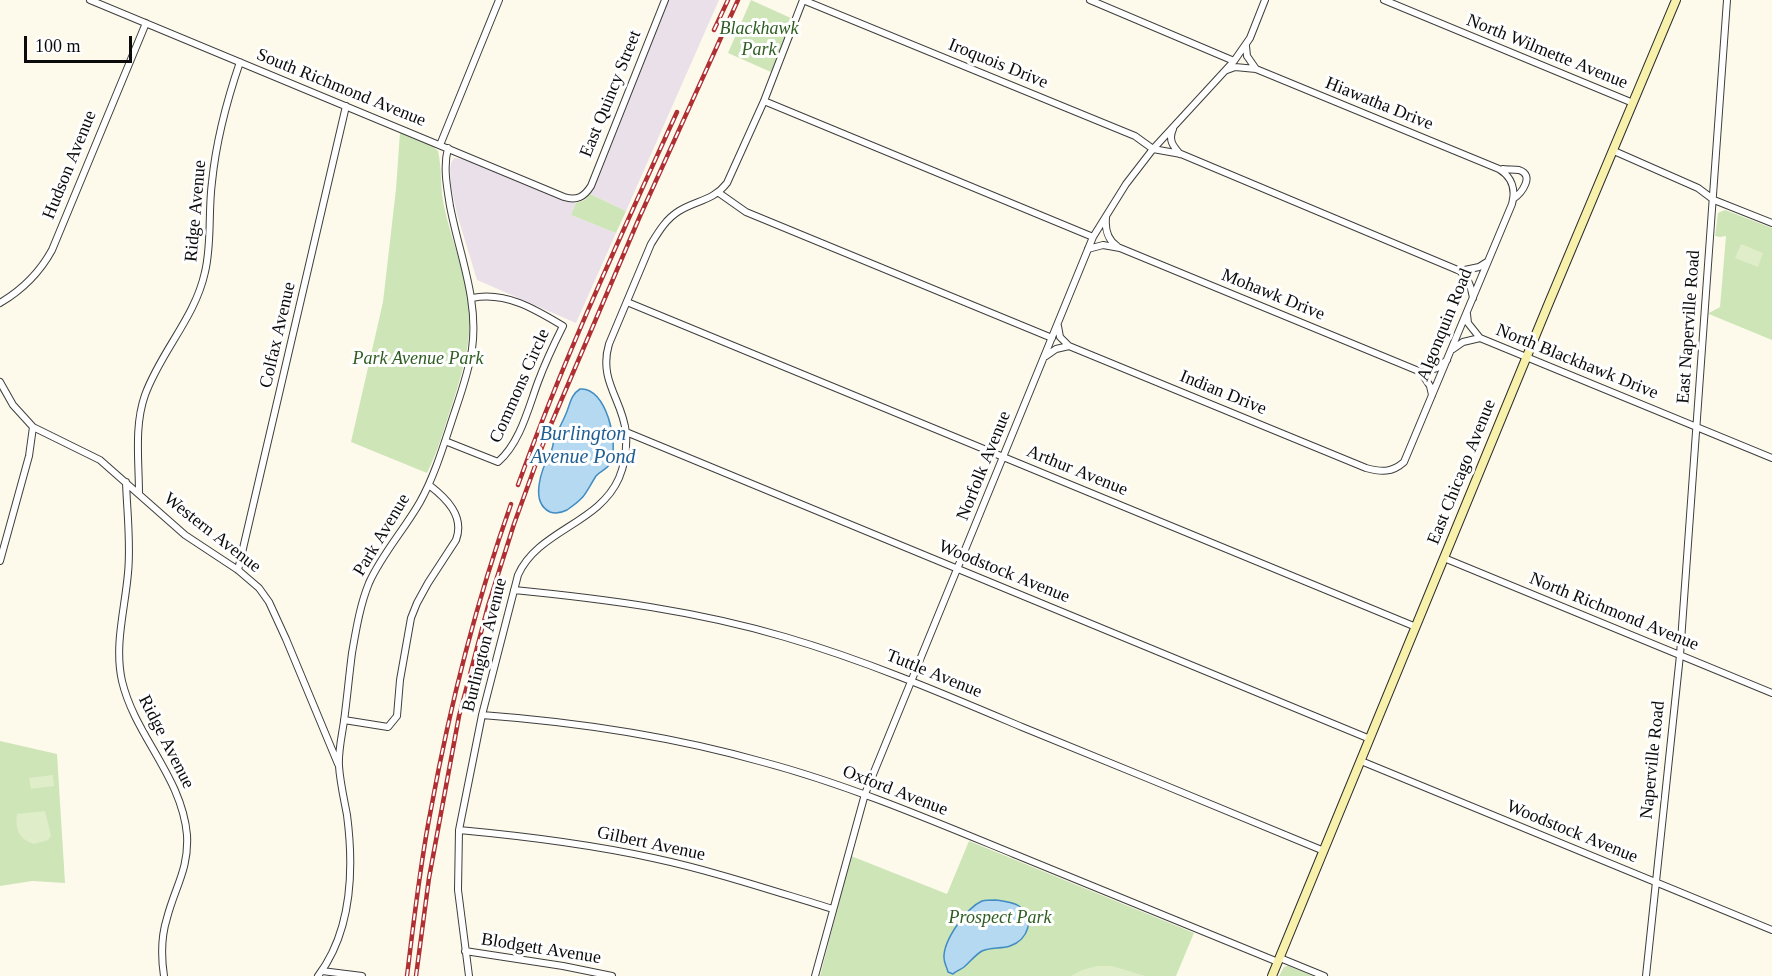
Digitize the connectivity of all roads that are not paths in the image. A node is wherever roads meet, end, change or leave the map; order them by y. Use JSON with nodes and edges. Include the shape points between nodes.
{"nodes":[{"id":1,"x":90,"y":0,"type":"edge"},
{"id":2,"x":499,"y":0,"type":"edge"},
{"id":3,"x":663,"y":0,"type":"edge"},
{"id":4,"x":803,"y":0,"type":"edge"},
{"id":5,"x":1090,"y":0,"type":"edge"},
{"id":6,"x":1265,"y":0,"type":"edge"},
{"id":7,"x":1384,"y":0,"type":"edge"},
{"id":8,"x":1676,"y":0,"type":"edge"},
{"id":9,"x":1727,"y":0,"type":"edge"},
{"id":10,"x":146,"y":23,"type":"junction"},
{"id":11,"x":1246,"y":45,"type":"junction"},
{"id":12,"x":240,"y":62,"type":"junction"},
{"id":13,"x":1234,"y":62,"type":"junction"},
{"id":14,"x":1256,"y":69,"type":"junction"},
{"id":15,"x":1227,"y":70,"type":"junction"},
{"id":16,"x":764,"y":101,"type":"junction"},
{"id":17,"x":1633,"y":103,"type":"junction"},
{"id":18,"x":346,"y":106,"type":"junction"},
{"id":19,"x":1176,"y":124,"type":"junction"},
{"id":20,"x":440,"y":145,"type":"junction"},
{"id":21,"x":447,"y":148,"type":"junction"},
{"id":22,"x":1153,"y":149,"type":"junction"},
{"id":23,"x":1614,"y":151,"type":"junction"},
{"id":24,"x":1181,"y":154,"type":"junction"},
{"id":25,"x":1499,"y":169,"type":"junction"},
{"id":26,"x":1512,"y":185,"type":"joint"},
{"id":27,"x":719,"y":193,"type":"junction"},
{"id":28,"x":581,"y":197,"type":"joint"},
{"id":29,"x":1513,"y":199,"type":"junction"},
{"id":30,"x":1714,"y":200,"type":"junction"},
{"id":31,"x":1107,"y":215,"type":"junction"},
{"id":32,"x":1772,"y":223,"type":"edge"},
{"id":33,"x":1093,"y":237,"type":"junction"},
{"id":34,"x":1120,"y":248,"type":"junction"},
{"id":35,"x":1088,"y":249,"type":"junction"},
{"id":36,"x":1488,"y":261,"type":"junction"},
{"id":37,"x":1460,"y":271,"type":"junction"},
{"id":38,"x":472,"y":298,"type":"junction"},
{"id":39,"x":1473,"y":298,"type":"junction"},
{"id":40,"x":627,"y":302,"type":"junction"},
{"id":41,"x":0,"y":303,"type":"edge"},
{"id":42,"x":1467,"y":314,"type":"junction"},
{"id":43,"x":1057,"y":326,"type":"junction"},
{"id":44,"x":1052,"y":338,"type":"junction"},
{"id":45,"x":1480,"y":338,"type":"junction"},
{"id":46,"x":1069,"y":346,"type":"junction"},
{"id":47,"x":1452,"y":350,"type":"junction"},
{"id":48,"x":1045,"y":357,"type":"junction"},
{"id":49,"x":1527,"y":358,"type":"junction"},
{"id":50,"x":1448,"y":360,"type":"junction"},
{"id":51,"x":1420,"y":372,"type":"junction"},
{"id":52,"x":0,"y":382,"type":"edge"},
{"id":53,"x":1432,"y":396,"type":"junction"},
{"id":54,"x":33,"y":427,"type":"junction"},
{"id":55,"x":1696,"y":427,"type":"junction"},
{"id":56,"x":626,"y":432,"type":"junction"},
{"id":57,"x":445,"y":441,"type":"junction"},
{"id":58,"x":1004,"y":457,"type":"junction"},
{"id":59,"x":1772,"y":458,"type":"edge"},
{"id":60,"x":1393,"y":470,"type":"joint"},
{"id":61,"x":126,"y":482,"type":"junction"},
{"id":62,"x":429,"y":485,"type":"junction"},
{"id":63,"x":139,"y":494,"type":"junction"},
{"id":64,"x":1444,"y":558,"type":"junction"},
{"id":65,"x":0,"y":561,"type":"edge"},
{"id":66,"x":957,"y":569,"type":"junction"},
{"id":67,"x":238,"y":570,"type":"junction"},
{"id":68,"x":514,"y":590,"type":"junction"},
{"id":69,"x":1416,"y":627,"type":"junction"},
{"id":70,"x":1680,"y":655,"type":"junction"},
{"id":71,"x":911,"y":681,"type":"junction"},
{"id":72,"x":1772,"y":693,"type":"edge"},
{"id":73,"x":482,"y":715,"type":"junction"},
{"id":74,"x":344,"y":720,"type":"junction"},
{"id":75,"x":1370,"y":739,"type":"junction"},
{"id":76,"x":1361,"y":761,"type":"junction"},
{"id":77,"x":338,"y":765,"type":"junction"},
{"id":78,"x":865,"y":794,"type":"junction"},
{"id":79,"x":459,"y":830,"type":"junction"},
{"id":80,"x":1324,"y":851,"type":"junction"},
{"id":81,"x":1656,"y":882,"type":"junction"},
{"id":82,"x":833,"y":909,"type":"junction"},
{"id":83,"x":1772,"y":930,"type":"edge"},
{"id":84,"x":465,"y":951,"type":"junction"},
{"id":85,"x":1279,"y":960,"type":"junction"},
{"id":86,"x":320,"y":974,"type":"edge"},
{"id":87,"x":164,"y":976,"type":"edge"},
{"id":88,"x":362,"y":976,"type":"edge"},
{"id":89,"x":469,"y":976,"type":"edge"},
{"id":90,"x":612,"y":976,"type":"edge"},
{"id":91,"x":815,"y":976,"type":"edge"},
{"id":92,"x":1272,"y":976,"type":"edge"},
{"id":93,"x":1324,"y":976,"type":"edge"},
{"id":94,"x":1646,"y":976,"type":"edge"}],
"edges":[{"from":1,"to":10,"type":"street","name":"South Richmond Avenue"},
{"from":2,"to":20,"type":"street"},
{"from":3,"to":28,"type":"street","name":"East Quincy Street","via":[[595,176]]},
{"from":4,"to":16,"type":"street"},
{"from":4,"to":22,"type":"street","name":"Iroquois Drive","via":[[1135,136]]},
{"from":5,"to":13,"type":"street"},
{"from":6,"to":11,"type":"street","name":"Norfolk Avenue"},
{"from":7,"to":17,"type":"street","name":"North Wilmette Avenue"},
{"from":8,"to":17,"type":"main road","name":"East Chicago Avenue"},
{"from":9,"to":30,"type":"street","name":"East Naperville Road"},
{"from":10,"to":12,"type":"street","name":"South Richmond Avenue"},
{"from":10,"to":41,"type":"street","name":"Hudson Avenue","via":[[52,250],[28,281]]},
{"from":11,"to":13,"type":"street","name":"Norfolk Avenue"},
{"from":11,"to":14,"type":"street","via":[[1247,56]]},
{"from":12,"to":18,"type":"street","name":"South Richmond Avenue"},
{"from":12,"to":63,"type":"street","name":"Ridge Avenue","via":[[216,153],[209,249],[202,283],[191,312],[149,385],[139,417]]},
{"from":13,"to":15,"type":"street","name":"Norfolk Avenue"},
{"from":14,"to":15,"type":"street","name":"Hiawatha Drive"},
{"from":14,"to":25,"type":"street","name":"Hiawatha Drive"},
{"from":15,"to":19,"type":"street","name":"Norfolk Avenue"},
{"from":16,"to":27,"type":"street","via":[[735,168]]},
{"from":16,"to":33,"type":"street"},
{"from":17,"to":23,"type":"main road","name":"East Chicago Avenue"},
{"from":18,"to":20,"type":"street","name":"South Richmond Avenue"},
{"from":18,"to":67,"type":"street","name":"Colfax Avenue"},
{"from":19,"to":22,"type":"street","name":"Norfolk Avenue"},
{"from":19,"to":24,"type":"street","via":[[1170,135],[1172,145]]},
{"from":20,"to":21,"type":"street","name":"South Richmond Avenue"},
{"from":21,"to":28,"type":"street","name":"South Richmond Avenue","via":[[564,197]]},
{"from":21,"to":38,"type":"street","name":"Park Avenue","via":[[447,189]]},
{"from":22,"to":24,"type":"street","name":"Iroquois Drive"},
{"from":22,"to":31,"type":"street","name":"Norfolk Avenue"},
{"from":23,"to":30,"type":"street","via":[[1698,188]]},
{"from":23,"to":49,"type":"main road","name":"East Chicago Avenue"},
{"from":24,"to":37,"type":"street","name":"Iroquois Drive"},
{"from":25,"to":26,"type":"street","name":"Hiawatha Drive","via":[[1509,176]]},
{"from":25,"to":29,"type":"street","via":[[1519,170],[1526,176],[1524,188]]},
{"from":26,"to":29,"type":"street","name":"Algonquin Road"},
{"from":27,"to":40,"type":"street","name":"Burlington Avenue","via":[[668,220],[651,243]]},
{"from":27,"to":44,"type":"street","via":[[746,212]]},
{"from":29,"to":36,"type":"street","name":"Algonquin Road"},
{"from":30,"to":32,"type":"street"},
{"from":30,"to":55,"type":"street","name":"East Naperville Road"},
{"from":31,"to":33,"type":"street","name":"Norfolk Avenue"},
{"from":31,"to":34,"type":"street","via":[[1106,229],[1113,244]]},
{"from":33,"to":35,"type":"street","name":"Norfolk Avenue"},
{"from":34,"to":35,"type":"street","name":"Mohawk Drive","via":[[1103,245]]},
{"from":34,"to":51,"type":"street","name":"Mohawk Drive"},
{"from":35,"to":43,"type":"street","name":"Norfolk Avenue"},
{"from":36,"to":37,"type":"street"},
{"from":36,"to":39,"type":"street","name":"Algonquin Road"},
{"from":37,"to":39,"type":"street","via":[[1471,286]]},
{"from":38,"to":57,"type":"street","name":"Park Avenue","via":[[474,336],[470,363]]},
{"from":38,"to":57,"type":"street","name":"Commons Circle","via":[[503,297],[563,326],[507,454],[498,462]]},
{"from":39,"to":42,"type":"street","name":"Algonquin Road"},
{"from":40,"to":56,"type":"street","name":"Burlington Avenue","via":[[609,344],[606,363]]},
{"from":40,"to":58,"type":"street","name":"Arthur Avenue"},
{"from":42,"to":45,"type":"street","name":"North Blackhawk Drive","via":[[1468,323]]},
{"from":42,"to":47,"type":"street","name":"Algonquin Road"},
{"from":43,"to":44,"type":"street","name":"Norfolk Avenue"},
{"from":43,"to":46,"type":"street","via":[[1060,337]]},
{"from":44,"to":48,"type":"street","name":"Norfolk Avenue"},
{"from":45,"to":47,"type":"street","name":"North Blackhawk Drive","via":[[1463,342]]},
{"from":45,"to":49,"type":"street","name":"North Blackhawk Drive"},
{"from":46,"to":48,"type":"street"},
{"from":46,"to":60,"type":"street","name":"Indian Drive","via":[[1366,468]]},
{"from":47,"to":50,"type":"street","name":"Algonquin Road"},
{"from":48,"to":58,"type":"street","name":"Norfolk Avenue"},
{"from":49,"to":55,"type":"street","name":"North Blackhawk Drive"},
{"from":49,"to":64,"type":"main road","name":"East Chicago Avenue"},
{"from":50,"to":51,"type":"street","via":[[1437,368]]},
{"from":50,"to":53,"type":"street","name":"Algonquin Road"},
{"from":51,"to":53,"type":"street"},
{"from":52,"to":54,"type":"street","name":"Western Avenue","via":[[13,405]]},
{"from":53,"to":60,"type":"street","name":"Algonquin Road","via":[[1407,457]]},
{"from":54,"to":61,"type":"street","name":"Western Avenue","via":[[100,460]]},
{"from":54,"to":65,"type":"street","via":[[29,456]]},
{"from":55,"to":59,"type":"street","name":"North Blackhawk Drive"},
{"from":55,"to":70,"type":"street","name":"East Naperville Road"},
{"from":56,"to":66,"type":"street","name":"Woodstock Avenue"},
{"from":56,"to":68,"type":"street","name":"Burlington Avenue","via":[[623,467],[610,493],[594,510],[532,554],[522,566]]},
{"from":57,"to":62,"type":"street","name":"Park Avenue"},
{"from":58,"to":66,"type":"street","name":"Norfolk Avenue"},
{"from":58,"to":69,"type":"street","name":"Arthur Avenue"},
{"from":61,"to":63,"type":"street","name":"Western Avenue"},
{"from":61,"to":87,"type":"street","name":"Ridge Avenue","via":[[129,552],[119,647],[122,678],[134,716],[180,800],[186,834],[184,868],[163,930]]},
{"from":62,"to":74,"type":"street","name":"Park Avenue","via":[[364,595]]},
{"from":62,"to":74,"type":"street","via":[[453,510],[459,531],[411,618],[397,716],[388,727]]},
{"from":63,"to":67,"type":"street","name":"Western Avenue","via":[[194,542]]},
{"from":64,"to":69,"type":"main road","name":"East Chicago Avenue"},
{"from":64,"to":70,"type":"street","name":"North Richmond Avenue"},
{"from":66,"to":71,"type":"street","name":"Norfolk Avenue"},
{"from":66,"to":75,"type":"street","name":"Woodstock Avenue"},
{"from":67,"to":77,"type":"street","name":"Western Avenue","via":[[254,582],[269,602]]},
{"from":68,"to":71,"type":"street","name":"Tuttle Avenue","via":[[628,603],[717,619],[822,648]]},
{"from":68,"to":73,"type":"street","name":"Burlington Avenue"},
{"from":69,"to":75,"type":"main road","name":"East Chicago Avenue"},
{"from":70,"to":72,"type":"street","name":"North Richmond Avenue"},
{"from":70,"to":81,"type":"street","name":"Naperville Road"},
{"from":71,"to":78,"type":"street","name":"Norfolk Avenue"},
{"from":71,"to":80,"type":"street","name":"Tuttle Avenue"},
{"from":73,"to":78,"type":"street","name":"Oxford Avenue","via":[[572,723],[678,741],[765,762]]},
{"from":73,"to":79,"type":"street","name":"Burlington Avenue"},
{"from":74,"to":77,"type":"street","name":"Park Avenue"},
{"from":75,"to":76,"type":"main road","name":"East Chicago Avenue"},
{"from":76,"to":80,"type":"main road","name":"East Chicago Avenue"},
{"from":76,"to":81,"type":"street","name":"Woodstock Avenue"},
{"from":77,"to":86,"type":"street","name":"Park Avenue","via":[[347,818],[349,884],[342,932]]},
{"from":78,"to":82,"type":"street","name":"Norfolk Avenue"},
{"from":78,"to":85,"type":"street","name":"Oxford Avenue"},
{"from":79,"to":82,"type":"street","name":"Gilbert Avenue","via":[[564,842],[652,858]]},
{"from":79,"to":84,"type":"street","name":"Burlington Avenue","via":[[458,890]]},
{"from":80,"to":85,"type":"main road","name":"East Chicago Avenue"},
{"from":81,"to":83,"type":"street","name":"Woodstock Avenue"},
{"from":81,"to":94,"type":"street","name":"Naperville Road"},
{"from":82,"to":91,"type":"street","name":"Norfolk Avenue"},
{"from":84,"to":89,"type":"street","name":"Burlington Avenue"},
{"from":84,"to":90,"type":"street","name":"Blodgett Avenue"},
{"from":85,"to":92,"type":"main road","name":"East Chicago Avenue"},
{"from":85,"to":93,"type":"street","name":"Oxford Avenue"},
{"from":86,"to":88,"type":"street"}]}
